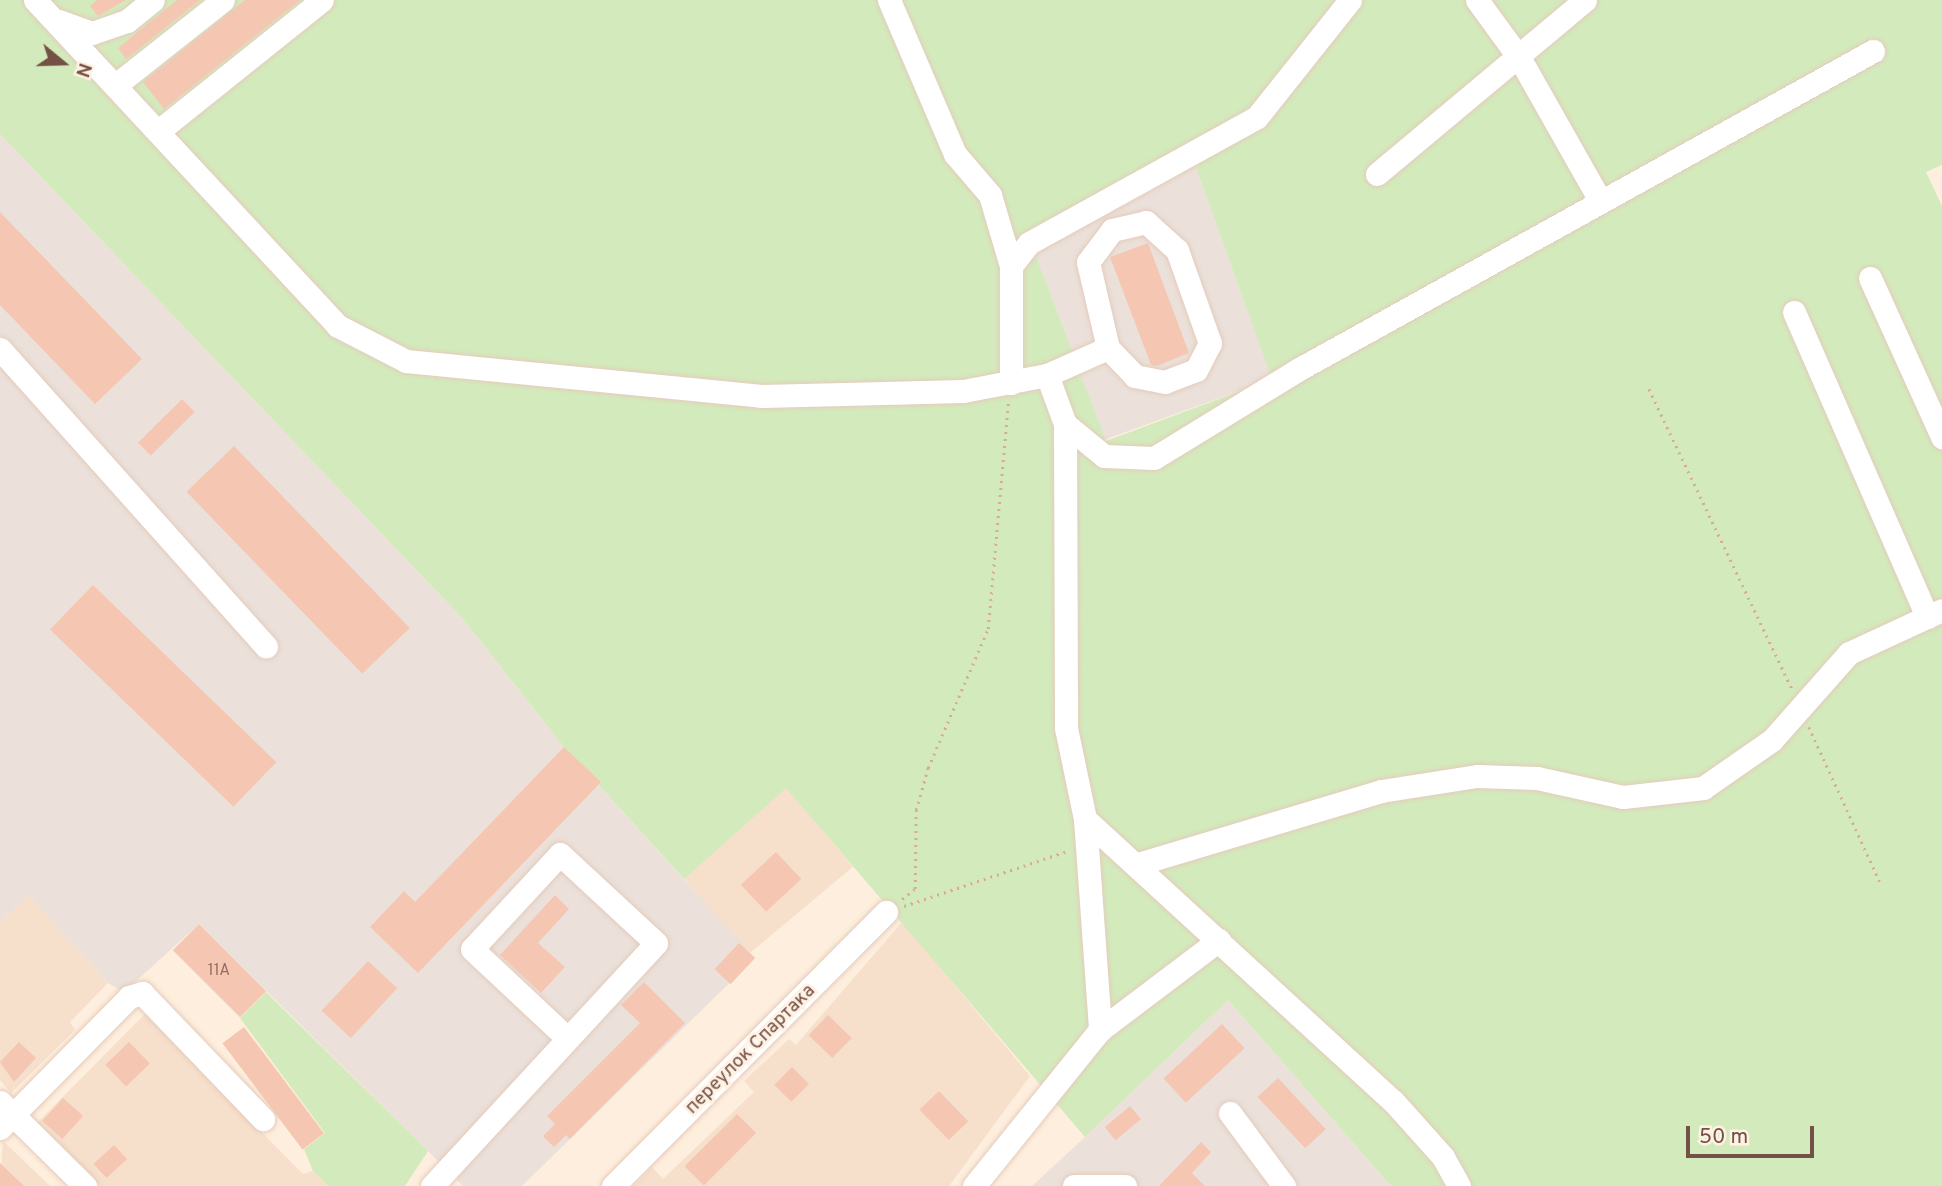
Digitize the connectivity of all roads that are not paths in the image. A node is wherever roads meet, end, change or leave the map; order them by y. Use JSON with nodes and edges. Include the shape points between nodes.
{"nodes":[{"id":1,"x":35,"y":0,"type":"edge"},
{"id":2,"x":153,"y":0,"type":"edge"},
{"id":3,"x":223,"y":0,"type":"edge"},
{"id":4,"x":322,"y":0,"type":"edge"},
{"id":5,"x":889,"y":0,"type":"edge"},
{"id":6,"x":1350,"y":0,"type":"edge"},
{"id":7,"x":1476,"y":0,"type":"edge"},
{"id":8,"x":1585,"y":0,"type":"edge"},
{"id":9,"x":55,"y":20,"type":"junction"},
{"id":10,"x":1873,"y":51,"type":"dead end"},
{"id":11,"x":1520,"y":59,"type":"junction"},
{"id":12,"x":117,"y":84,"type":"junction"},
{"id":13,"x":161,"y":130,"type":"junction"},
{"id":14,"x":1377,"y":174,"type":"dead end"},
{"id":15,"x":1601,"y":202,"type":"junction"},
{"id":16,"x":1011,"y":265,"type":"junction"},
{"id":17,"x":1870,"y":278,"type":"dead end"},
{"id":18,"x":1794,"y":312,"type":"dead end"},
{"id":19,"x":1108,"y":348,"type":"junction"},
{"id":20,"x":0,"y":349,"type":"edge"},
{"id":21,"x":1047,"y":375,"type":"junction"},
{"id":22,"x":1011,"y":383,"type":"junction"},
{"id":23,"x":1065,"y":424,"type":"junction"},
{"id":24,"x":1942,"y":437,"type":"edge"},
{"id":25,"x":1935,"y":614,"type":"edge"},
{"id":26,"x":266,"y":647,"type":"dead end"},
{"id":27,"x":1085,"y":819,"type":"junction"},
{"id":28,"x":1138,"y":864,"type":"junction"},
{"id":29,"x":886,"y":912,"type":"road end"},
{"id":30,"x":1219,"y":940,"type":"junction"},
{"id":31,"x":1100,"y":1030,"type":"junction"},
{"id":32,"x":567,"y":1038,"type":"junction"},
{"id":33,"x":1230,"y":1112,"type":"dead end"},
{"id":34,"x":4,"y":1115,"type":"edge"},
{"id":35,"x":263,"y":1119,"type":"dead end"},
{"id":36,"x":85,"y":1186,"type":"edge"},
{"id":37,"x":432,"y":1186,"type":"edge"},
{"id":38,"x":613,"y":1186,"type":"edge"},
{"id":39,"x":974,"y":1186,"type":"edge"},
{"id":40,"x":1074,"y":1186,"type":"edge"},
{"id":41,"x":1125,"y":1186,"type":"edge"},
{"id":42,"x":1284,"y":1186,"type":"edge"},
{"id":43,"x":1459,"y":1186,"type":"edge"}],
"edges":[{"from":1,"to":9,"type":"street"},
{"from":2,"to":9,"type":"street","via":[[127,21],[92,33]]},
{"from":3,"to":12,"type":"street"},
{"from":4,"to":13,"type":"street"},
{"from":5,"to":16,"type":"street","via":[[955,153],[989,195]]},
{"from":6,"to":16,"type":"street","via":[[1257,117],[1029,243]]},
{"from":7,"to":11,"type":"street"},
{"from":8,"to":11,"type":"street"},
{"from":9,"to":12,"type":"street"},
{"from":10,"to":15,"type":"street"},
{"from":11,"to":14,"type":"street"},
{"from":11,"to":15,"type":"street"},
{"from":12,"to":13,"type":"street"},
{"from":13,"to":22,"type":"street","via":[[338,326],[406,361],[761,396]]},
{"from":15,"to":23,"type":"street","via":[[1301,368],[1154,458],[1104,456]]},
{"from":16,"to":22,"type":"street"},
{"from":17,"to":24,"type":"street"},
{"from":18,"to":25,"type":"street"},
{"from":19,"to":19,"type":"street","via":[[1088,262],[1112,230],[1146,222],[1177,250],[1210,343],[1196,370],[1165,382],[1135,376]]},
{"from":19,"to":21,"type":"street"},
{"from":20,"to":26,"type":"street"},
{"from":21,"to":22,"type":"street"},
{"from":21,"to":23,"type":"street"},
{"from":23,"to":27,"type":"street","via":[[1066,728]]},
{"from":25,"to":28,"type":"street","via":[[1849,653],[1772,740],[1703,788],[1623,797],[1537,778],[1477,776],[1381,791]]},
{"from":27,"to":28,"type":"street"},
{"from":27,"to":31,"type":"street"},
{"from":28,"to":30,"type":"street"},
{"from":29,"to":38,"type":"street","name":"переулок Спартака"},
{"from":30,"to":31,"type":"street"},
{"from":30,"to":43,"type":"street","via":[[1392,1101],[1443,1157]]},
{"from":31,"to":39,"type":"street"},
{"from":32,"to":32,"type":"street","via":[[472,949],[561,854],[656,943]]},
{"from":32,"to":37,"type":"street"},
{"from":33,"to":42,"type":"street"},
{"from":34,"to":35,"type":"street","via":[[129,997],[142,993]]},
{"from":34,"to":36,"type":"street"},
{"from":40,"to":41,"type":"street"}]}
